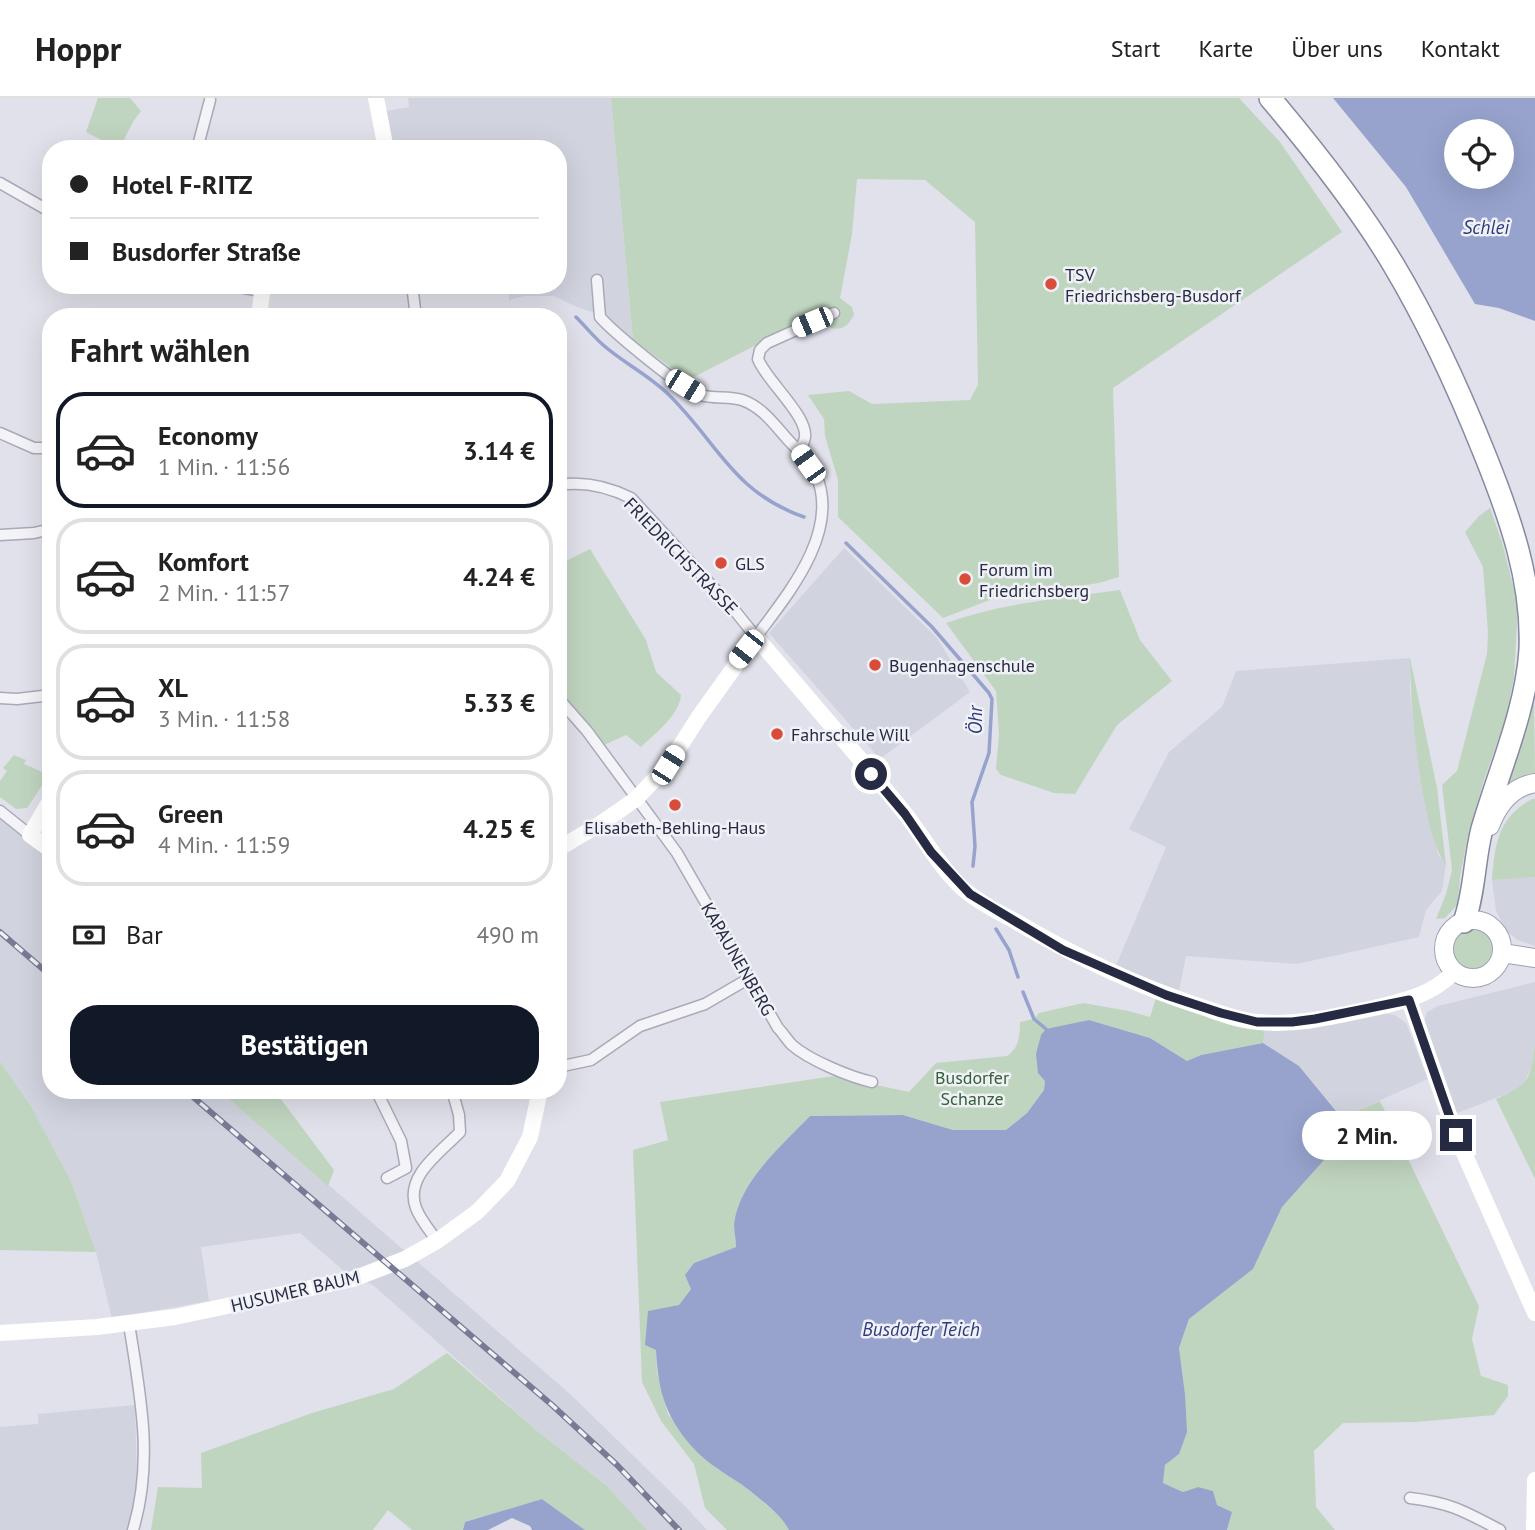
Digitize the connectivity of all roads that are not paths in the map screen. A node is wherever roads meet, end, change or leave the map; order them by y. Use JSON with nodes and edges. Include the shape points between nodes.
{"nodes":[{"id":1,"x":376,"y":98,"type":"edge"},
{"id":2,"x":1270,"y":98,"type":"edge"},
{"id":3,"x":1284,"y":98,"type":"edge"},
{"id":4,"x":210,"y":100,"type":"dead end"},
{"id":5,"x":200,"y":140,"type":"edge"},
{"id":6,"x":384,"y":140,"type":"edge"},
{"id":7,"x":0,"y":183,"type":"edge"},
{"id":8,"x":42,"y":207,"type":"edge"},
{"id":9,"x":597,"y":280,"type":"dead end"},
{"id":10,"x":834,"y":313,"type":"dead end"},
{"id":11,"x":0,"y":433,"type":"edge"},
{"id":12,"x":42,"y":448,"type":"edge"},
{"id":13,"x":798,"y":451,"type":"junction"},
{"id":14,"x":567,"y":484,"type":"edge"},
{"id":15,"x":42,"y":531,"type":"edge"},
{"id":16,"x":0,"y":535,"type":"edge"},
{"id":17,"x":1530,"y":554,"type":"edge"},
{"id":18,"x":756,"y":637,"type":"junction"},
{"id":19,"x":42,"y":696,"type":"edge"},
{"id":20,"x":0,"y":698,"type":"edge"},
{"id":21,"x":567,"y":708,"type":"edge"},
{"id":22,"x":1535,"y":783,"type":"edge"},
{"id":23,"x":636,"y":799,"type":"junction"},
{"id":24,"x":0,"y":811,"type":"edge"},
{"id":25,"x":42,"y":815,"type":"edge"},
{"id":26,"x":30,"y":835,"type":"junction"},
{"id":27,"x":42,"y":844,"type":"edge"},
{"id":28,"x":567,"y":844,"type":"edge"},
{"id":29,"x":1464,"y":922,"type":"junction"},
{"id":30,"x":1486,"y":923,"type":"junction"},
{"id":31,"x":1502,"y":953,"type":"junction"},
{"id":32,"x":1535,"y":958,"type":"edge"},
{"id":33,"x":1454,"y":972,"type":"junction"},
{"id":34,"x":748,"y":979,"type":"junction"},
{"id":35,"x":1409,"y":1000,"type":"junction"},
{"id":36,"x":567,"y":1065,"type":"edge"},
{"id":37,"x":872,"y":1082,"type":"dead end"},
{"id":38,"x":380,"y":1099,"type":"edge"},
{"id":39,"x":455,"y":1099,"type":"edge"},
{"id":40,"x":538,"y":1099,"type":"edge"},
{"id":41,"x":387,"y":1178,"type":"dead end"},
{"id":42,"x":437,"y":1241,"type":"junction"},
{"id":43,"x":1535,"y":1313,"type":"edge"},
{"id":44,"x":129,"y":1324,"type":"junction"},
{"id":45,"x":0,"y":1333,"type":"edge"},
{"id":46,"x":1535,"y":1480,"type":"edge"},
{"id":47,"x":1410,"y":1498,"type":"dead end"},
{"id":48,"x":133,"y":1530,"type":"edge"},
{"id":49,"x":1500,"y":1530,"type":"edge"},
{"id":50,"x":1534,"y":1530,"type":"edge"}],
"edges":[{"from":1,"to":6,"type":"street"},
{"from":2,"to":17,"type":"highway","via":[[1331,174],[1393,264],[1459,391]]},
{"from":3,"to":17,"type":"highway","via":[[1380,224],[1432,312],[1469,388]]},
{"from":4,"to":5,"type":"street"},
{"from":7,"to":8,"type":"street"},
{"from":9,"to":13,"type":"street","via":[[600,317],[616,332],[697,394],[752,405]]},
{"from":10,"to":13,"type":"street","via":[[760,350],[758,359],[766,375],[805,428]]},
{"from":11,"to":12,"type":"street"},
{"from":13,"to":18,"type":"street","via":[[816,475],[819,526],[796,584]]},
{"from":14,"to":18,"type":"street","name":"FRIEDRICHSTRASSE","via":[[613,488],[631,498]]},
{"from":15,"to":16,"type":"street"},
{"from":17,"to":29,"type":"highway","via":[[1526,684],[1482,829]]},
{"from":18,"to":23,"type":"street","via":[[668,765]]},
{"from":18,"to":35,"type":"street","name":"FRIEDRICHSTRASSE","via":[[970,894],[1063,950],[1166,995],[1257,1022],[1337,1016]]},
{"from":19,"to":20,"type":"street"},
{"from":21,"to":23,"type":"street","name":"KAPAUNENBERG"},
{"from":22,"to":30,"type":"main road","via":[[1521,786],[1502,802],[1488,831],[1480,899]]},
{"from":23,"to":28,"type":"street"},
{"from":23,"to":34,"type":"street","name":"KAPAUNENBERG","via":[[677,853]]},
{"from":24,"to":26,"type":"street"},
{"from":25,"to":26,"type":"street"},
{"from":26,"to":27,"type":"street"},
{"from":29,"to":30,"type":"main road"},
{"from":29,"to":33,"type":"main road","via":[[1451,930],[1444,946],[1444,956]]},
{"from":30,"to":31,"type":"main road","via":[[1499,936]]},
{"from":31,"to":32,"type":"main road"},
{"from":31,"to":33,"type":"main road","via":[[1496,968],[1482,977],[1473,979]]},
{"from":33,"to":35,"type":"street","name":"FRIEDRICHSTRASSE","via":[[1436,988]]},
{"from":34,"to":36,"type":"street","via":[[705,1004],[640,1026],[591,1060]]},
{"from":34,"to":37,"type":"street","name":"KAPAUNENBERG","via":[[793,1045]]},
{"from":35,"to":43,"type":"street","via":[[1456,1135]]},
{"from":38,"to":41,"type":"street","via":[[401,1142],[406,1168]]},
{"from":39,"to":42,"type":"street","via":[[460,1132],[422,1170],[413,1189],[415,1208]]},
{"from":40,"to":42,"type":"street","name":"HUSUMER BAUM","via":[[530,1137],[506,1181],[477,1212]]},
{"from":42,"to":44,"type":"street","name":"HUSUMER BAUM","via":[[353,1279]]},
{"from":44,"to":45,"type":"street","name":"HUSUMER BAUM"},
{"from":44,"to":48,"type":"street","via":[[146,1451],[142,1502]]},
{"from":46,"to":50,"type":"street"},
{"from":47,"to":49,"type":"street","via":[[1455,1506]]}]}
